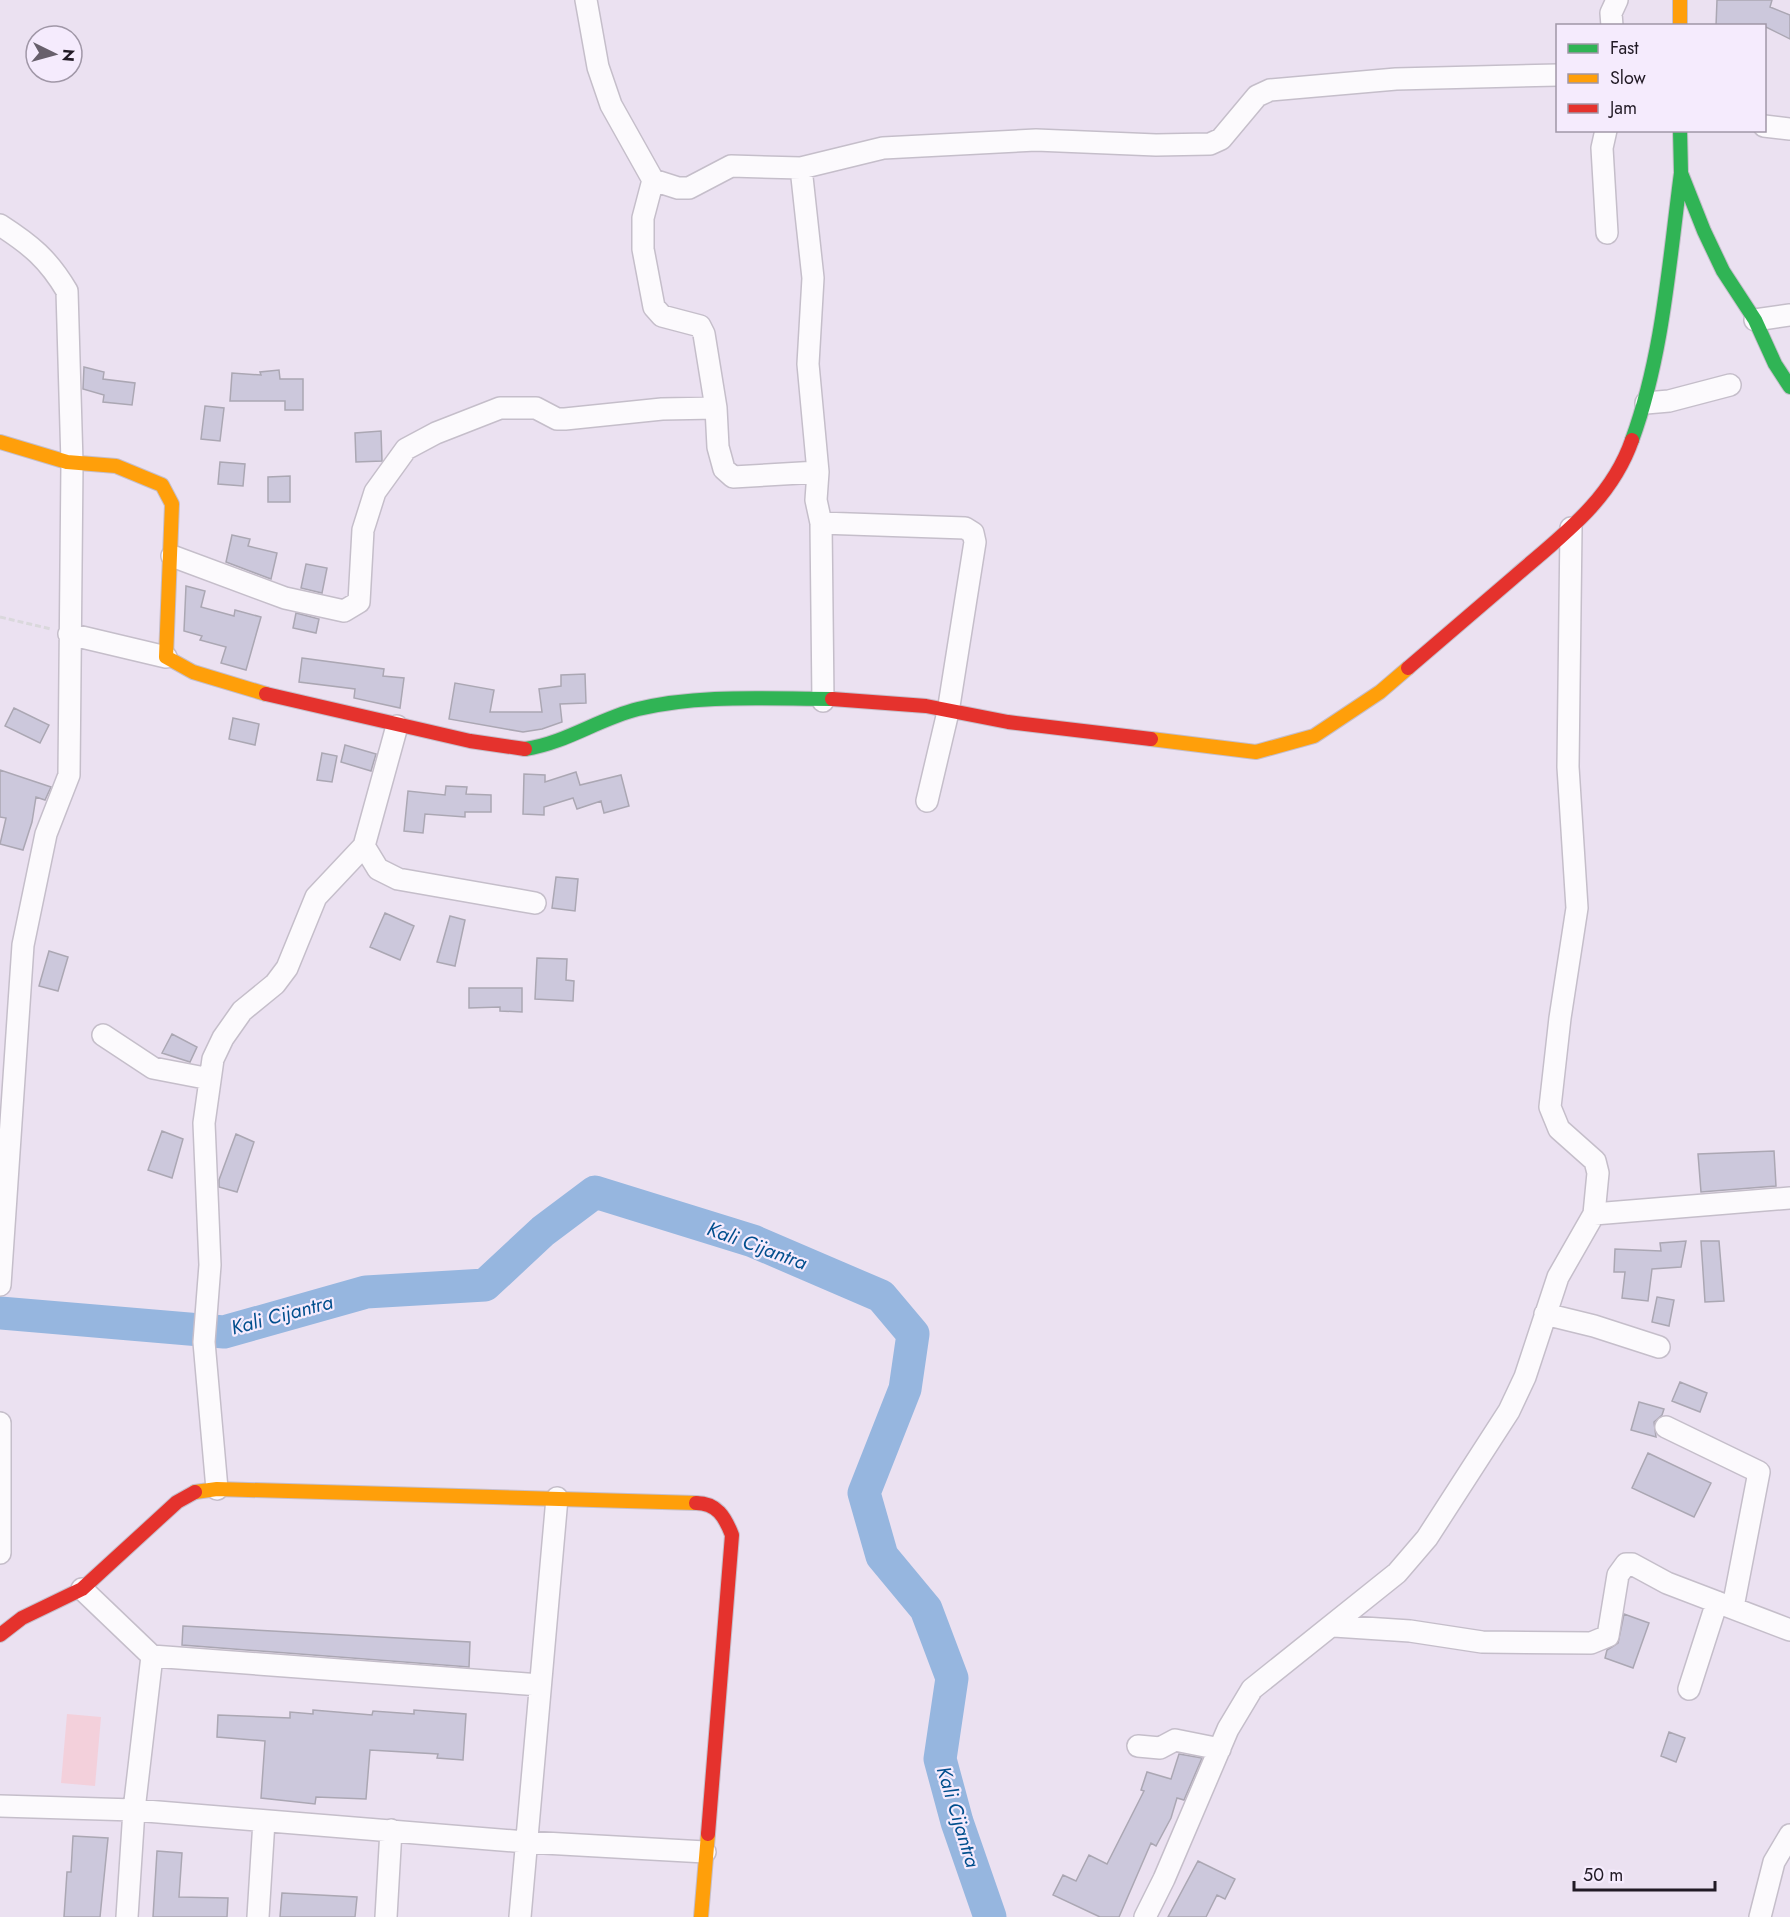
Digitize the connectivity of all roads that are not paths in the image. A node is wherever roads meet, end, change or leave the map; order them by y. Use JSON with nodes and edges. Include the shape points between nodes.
{"nodes":[{"id":1,"x":586,"y":0,"type":"edge"},
{"id":2,"x":1617,"y":0,"type":"edge"},
{"id":3,"x":1680,"y":0,"type":"edge"},
{"id":4,"x":1612,"y":24,"type":"edge"},
{"id":5,"x":1680,"y":24,"type":"edge"},
{"id":6,"x":1556,"y":75,"type":"edge"},
{"id":7,"x":1766,"y":126,"type":"edge"},
{"id":8,"x":1790,"y":129,"type":"edge"},
{"id":9,"x":1606,"y":132,"type":"edge"},
{"id":10,"x":1680,"y":132,"type":"edge"},
{"id":11,"x":801,"y":168,"type":"junction"},
{"id":12,"x":1681,"y":173,"type":"junction"},
{"id":13,"x":653,"y":180,"type":"junction"},
{"id":14,"x":0,"y":225,"type":"edge"},
{"id":15,"x":1607,"y":233,"type":"dead end"},
{"id":16,"x":1790,"y":315,"type":"edge"},
{"id":17,"x":1755,"y":320,"type":"junction"},
{"id":18,"x":1730,"y":385,"type":"dead end"},
{"id":19,"x":1790,"y":387,"type":"edge"},
{"id":20,"x":1646,"y":403,"type":"junction"},
{"id":21,"x":716,"y":408,"type":"junction"},
{"id":22,"x":0,"y":442,"type":"edge"},
{"id":23,"x":72,"y":463,"type":"junction"},
{"id":24,"x":818,"y":472,"type":"junction"},
{"id":25,"x":821,"y":523,"type":"junction"},
{"id":26,"x":1572,"y":528,"type":"junction"},
{"id":27,"x":172,"y":556,"type":"junction"},
{"id":28,"x":69,"y":634,"type":"junction"},
{"id":29,"x":166,"y":657,"type":"junction"},
{"id":30,"x":823,"y":700,"type":"junction"},
{"id":31,"x":948,"y":712,"type":"junction"},
{"id":32,"x":397,"y":726,"type":"junction"},
{"id":33,"x":927,"y":801,"type":"dead end"},
{"id":34,"x":364,"y":846,"type":"junction"},
{"id":35,"x":535,"y":903,"type":"dead end"},
{"id":36,"x":103,"y":1035,"type":"dead end"},
{"id":37,"x":210,"y":1079,"type":"junction"},
{"id":38,"x":1790,"y":1198,"type":"edge"},
{"id":39,"x":1594,"y":1214,"type":"junction"},
{"id":40,"x":0,"y":1285,"type":"edge"},
{"id":41,"x":1545,"y":1314,"type":"junction"},
{"id":42,"x":1659,"y":1347,"type":"dead end"},
{"id":43,"x":0,"y":1423,"type":"edge"},
{"id":44,"x":1666,"y":1427,"type":"dead end"},
{"id":45,"x":217,"y":1489,"type":"junction"},
{"id":46,"x":557,"y":1498,"type":"junction"},
{"id":47,"x":0,"y":1553,"type":"edge"},
{"id":48,"x":82,"y":1589,"type":"junction"},
{"id":49,"x":1725,"y":1605,"type":"junction"},
{"id":50,"x":1334,"y":1626,"type":"junction"},
{"id":51,"x":1790,"y":1630,"type":"edge"},
{"id":52,"x":0,"y":1635,"type":"edge"},
{"id":53,"x":152,"y":1656,"type":"junction"},
{"id":54,"x":540,"y":1685,"type":"junction"},
{"id":55,"x":1689,"y":1689,"type":"dead end"},
{"id":56,"x":1138,"y":1746,"type":"dead end"},
{"id":57,"x":1220,"y":1749,"type":"junction"},
{"id":58,"x":0,"y":1806,"type":"edge"},
{"id":59,"x":134,"y":1810,"type":"junction"},
{"id":60,"x":264,"y":1821,"type":"junction"},
{"id":61,"x":391,"y":1830,"type":"junction"},
{"id":62,"x":1790,"y":1835,"type":"edge"},
{"id":63,"x":526,"y":1842,"type":"junction"},
{"id":64,"x":705,"y":1852,"type":"junction"},
{"id":65,"x":127,"y":1917,"type":"edge"},
{"id":66,"x":258,"y":1917,"type":"edge"},
{"id":67,"x":386,"y":1917,"type":"edge"},
{"id":68,"x":520,"y":1917,"type":"edge"},
{"id":69,"x":701,"y":1917,"type":"edge"},
{"id":70,"x":1145,"y":1917,"type":"edge"},
{"id":71,"x":1760,"y":1917,"type":"edge"}],
"edges":[{"from":1,"to":13,"type":"street","via":[[598,67],[611,105]]},
{"from":2,"to":4,"type":"street","via":[[1611,13]]},
{"from":3,"to":5,"type":"street"},
{"from":6,"to":11,"type":"street","via":[[1396,79],[1270,90],[1257,96],[1221,139],[1210,144],[1036,140],[883,148]]},
{"from":7,"to":8,"type":"street"},
{"from":9,"to":15,"type":"street","via":[[1602,148]]},
{"from":10,"to":12,"type":"street"},
{"from":11,"to":13,"type":"street","via":[[730,166],[689,188]]},
{"from":11,"to":24,"type":"street","via":[[813,278],[808,364]]},
{"from":12,"to":17,"type":"street","via":[[1723,271]]},
{"from":12,"to":20,"type":"street","via":[[1657,352]]},
{"from":13,"to":21,"type":"street","via":[[643,218],[643,249],[654,307],[662,316],[700,326]]},
{"from":14,"to":23,"type":"street","via":[[35,248],[67,291]]},
{"from":16,"to":17,"type":"street"},
{"from":17,"to":19,"type":"street"},
{"from":18,"to":20,"type":"street"},
{"from":20,"to":26,"type":"street","via":[[1624,464],[1604,495]]},
{"from":21,"to":24,"type":"street","via":[[722,464],[733,477]]},
{"from":21,"to":27,"type":"street","via":[[565,419],[536,408],[500,408],[436,433],[398,457],[375,492],[363,530],[359,602],[344,611],[285,598]]},
{"from":22,"to":23,"type":"street"},
{"from":23,"to":27,"type":"street","via":[[116,466],[162,485],[172,504]]},
{"from":23,"to":28,"type":"street"},
{"from":24,"to":25,"type":"street","via":[[816,500]]},
{"from":25,"to":30,"type":"street"},
{"from":25,"to":31,"type":"street","via":[[965,528],[973,533],[975,542]]},
{"from":26,"to":31,"type":"street","via":[[1380,692],[1314,736],[1256,752]]},
{"from":26,"to":39,"type":"street","via":[[1568,767],[1577,908],[1551,1107],[1559,1129],[1594,1161],[1598,1173]]},
{"from":27,"to":29,"type":"street"},
{"from":28,"to":29,"type":"street"},
{"from":28,"to":40,"type":"street","via":[[69,775],[46,834],[23,945]]},
{"from":29,"to":32,"type":"street","via":[[193,672],[289,701]]},
{"from":30,"to":31,"type":"street","via":[[926,706]]},
{"from":30,"to":32,"type":"street","via":[[666,703],[597,722],[546,746],[523,749]]},
{"from":31,"to":33,"type":"street"},
{"from":32,"to":34,"type":"street"},
{"from":34,"to":35,"type":"street","via":[[378,869],[398,879]]},
{"from":34,"to":37,"type":"street","via":[[316,897],[288,968],[242,1011],[223,1038],[213,1059]]},
{"from":36,"to":37,"type":"street","via":[[153,1068]]},
{"from":37,"to":45,"type":"street","via":[[204,1123],[210,1265],[204,1342]]},
{"from":38,"to":39,"type":"street"},
{"from":39,"to":41,"type":"street","via":[[1558,1277]]},
{"from":41,"to":42,"type":"street"},
{"from":41,"to":50,"type":"street","via":[[1525,1377],[1509,1411],[1427,1538],[1397,1573]]},
{"from":43,"to":47,"type":"street"},
{"from":44,"to":49,"type":"street","via":[[1759,1472]]},
{"from":45,"to":46,"type":"street"},
{"from":45,"to":48,"type":"street","via":[[185,1496]]},
{"from":46,"to":54,"type":"street"},
{"from":46,"to":64,"type":"street","via":[[707,1503],[725,1516],[732,1535]]},
{"from":48,"to":52,"type":"street","via":[[21,1618]]},
{"from":48,"to":53,"type":"street"},
{"from":49,"to":50,"type":"street","via":[[1626,1564],[1618,1575],[1608,1636],[1591,1643],[1482,1642],[1410,1631]]},
{"from":49,"to":51,"type":"street"},
{"from":49,"to":55,"type":"street"},
{"from":50,"to":57,"type":"street","via":[[1252,1689]]},
{"from":53,"to":54,"type":"street"},
{"from":53,"to":59,"type":"street"},
{"from":54,"to":63,"type":"street"},
{"from":56,"to":57,"type":"street","via":[[1160,1748],[1175,1740]]},
{"from":57,"to":70,"type":"street"},
{"from":58,"to":59,"type":"street"},
{"from":59,"to":60,"type":"street"},
{"from":59,"to":65,"type":"street"},
{"from":60,"to":61,"type":"street"},
{"from":60,"to":66,"type":"street"},
{"from":61,"to":63,"type":"street"},
{"from":61,"to":67,"type":"street"},
{"from":62,"to":71,"type":"street","via":[[1774,1862]]},
{"from":63,"to":64,"type":"street"},
{"from":63,"to":68,"type":"street"},
{"from":64,"to":69,"type":"street"}]}
